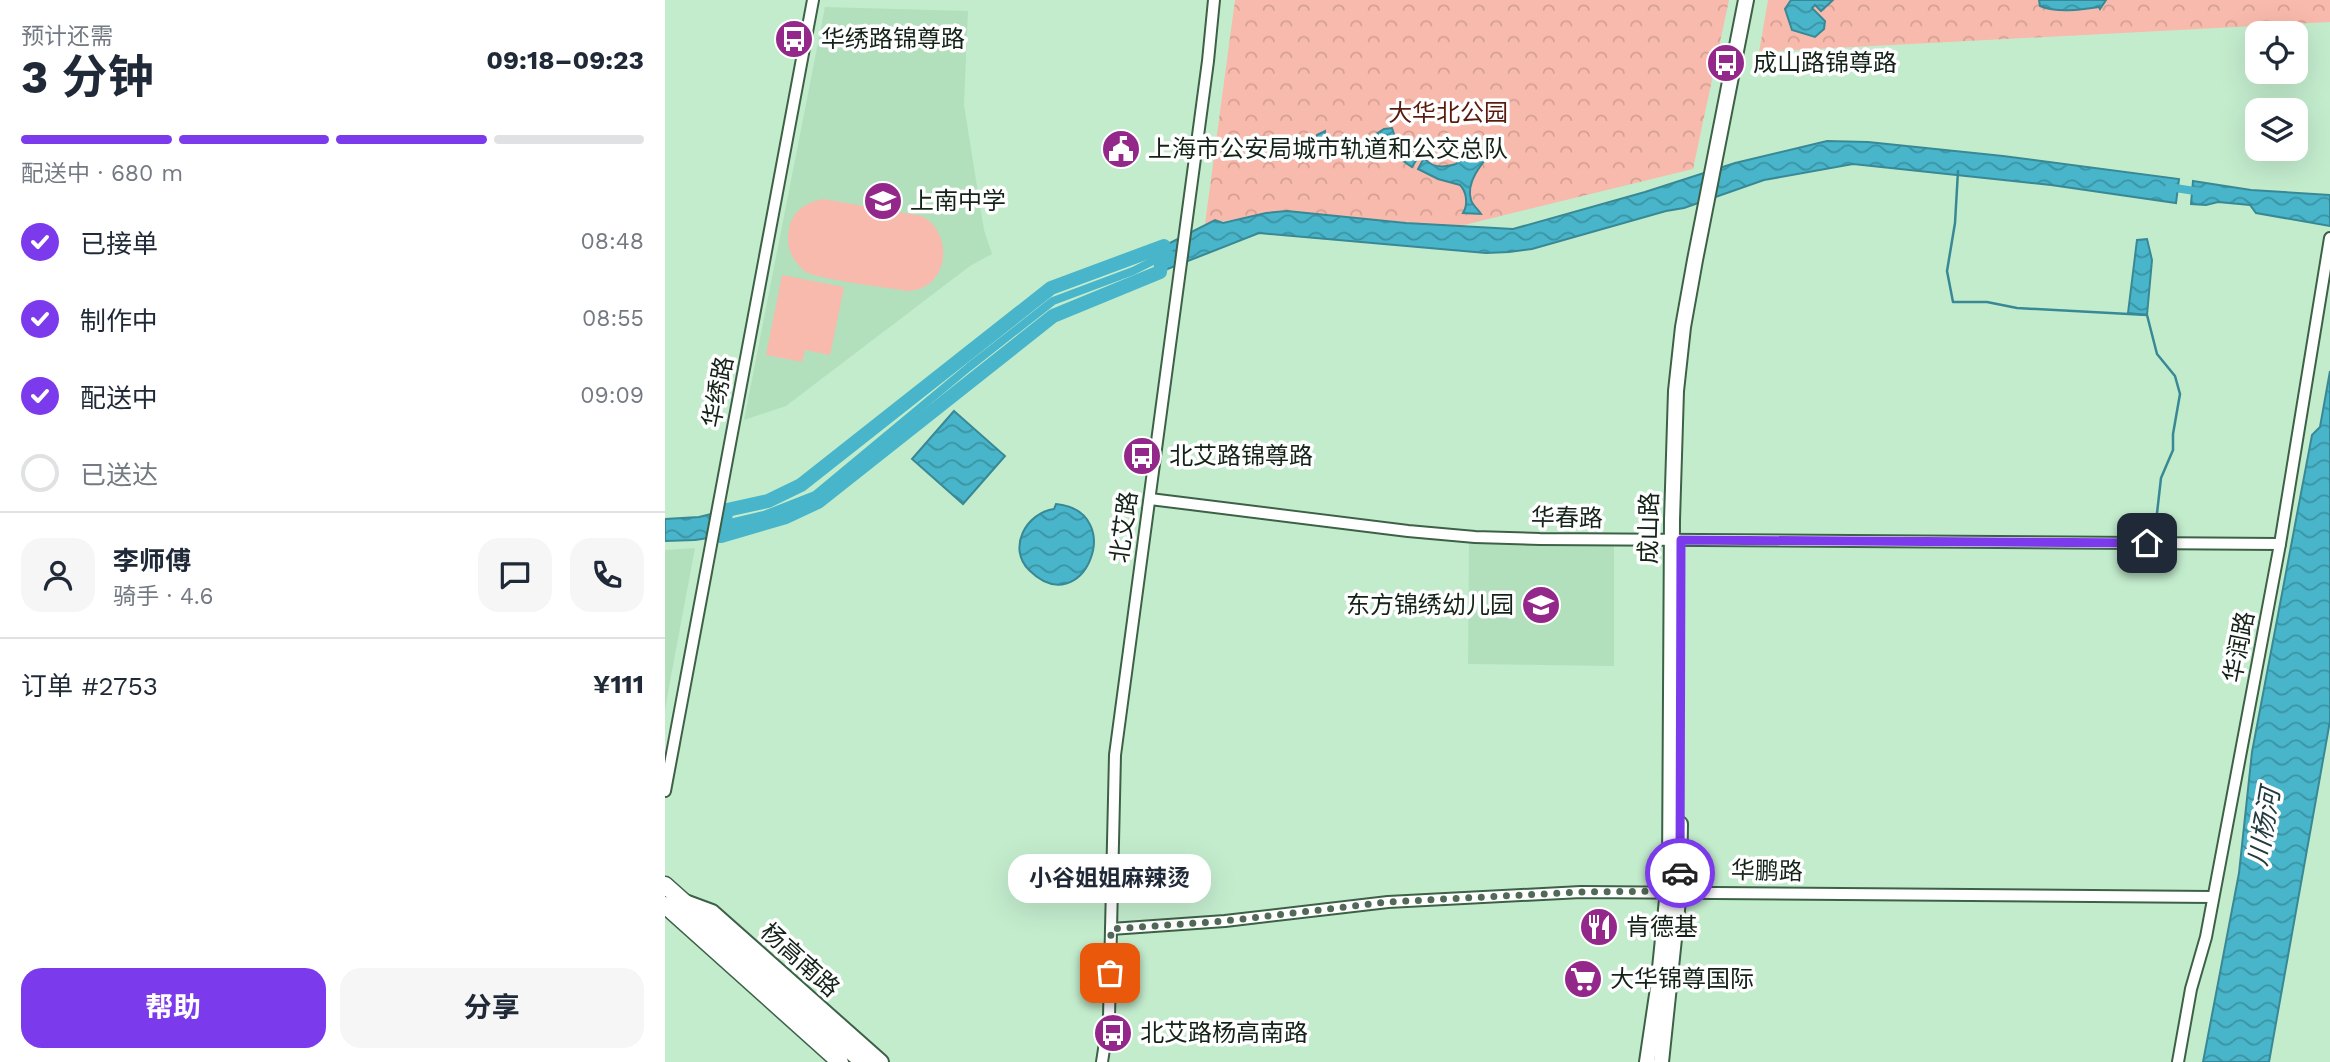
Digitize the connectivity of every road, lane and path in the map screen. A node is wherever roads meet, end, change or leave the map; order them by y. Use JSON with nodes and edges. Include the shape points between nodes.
{"nodes":[{"id":1,"x":813,"y":0,"type":"edge"},
{"id":2,"x":1214,"y":0,"type":"edge"},
{"id":3,"x":1746,"y":0,"type":"edge"},
{"id":4,"x":1756,"y":0,"type":"edge"},
{"id":5,"x":1718,"y":164,"type":"junction"},
{"id":6,"x":2330,"y":238,"type":"edge"},
{"id":7,"x":1150,"y":499,"type":"junction"},
{"id":8,"x":1676,"y":540,"type":"junction"},
{"id":9,"x":2280,"y":544,"type":"junction"},
{"id":10,"x":665,"y":791,"type":"edge"},
{"id":11,"x":665,"y":885,"type":"edge"},
{"id":12,"x":1674,"y":891,"type":"junction"},
{"id":13,"x":2213,"y":897,"type":"junction"},
{"id":14,"x":674,"y":907,"type":"edge"},
{"id":15,"x":1111,"y":929,"type":"junction"},
{"id":16,"x":796,"y":1012,"type":"junction"},
{"id":17,"x":831,"y":1062,"type":"edge"},
{"id":18,"x":840,"y":1062,"type":"edge"},
{"id":19,"x":863,"y":1062,"type":"edge"},
{"id":20,"x":881,"y":1062,"type":"edge"},
{"id":21,"x":1102,"y":1062,"type":"edge"},
{"id":22,"x":1647,"y":1062,"type":"edge"},
{"id":23,"x":1661,"y":1062,"type":"edge"},
{"id":24,"x":2178,"y":1062,"type":"edge"}],
"edges":[{"from":1,"to":10,"type":"street","name":"华绣路"},
{"from":2,"to":7,"type":"street","name":"北艾路"},
{"from":3,"to":5,"type":"main road","name":"成山路"},
{"from":4,"to":5,"type":"main road","name":"成山路"},
{"from":5,"to":8,"type":"main road","name":"成山路","via":[[1685,393]]},
{"from":6,"to":9,"type":"street","name":"华润路"},
{"from":7,"to":8,"type":"street","name":"华春路","via":[[1475,537]]},
{"from":7,"to":15,"type":"street","name":"北艾路","via":[[1115,755]]},
{"from":8,"to":9,"type":"street","name":"华春路"},
{"from":8,"to":12,"type":"main road","name":"成山路","via":[[1671,773]]},
{"from":9,"to":13,"type":"street","name":"华润路"},
{"from":11,"to":14,"type":"highway","name":"杨高南路"},
{"from":12,"to":13,"type":"street","name":"华鹏路"},
{"from":12,"to":15,"type":"street","name":"华鹏路","via":[[1401,901]]},
{"from":12,"to":22,"type":"main road","name":"成山路"},
{"from":12,"to":23,"type":"main road","name":"成山路"},
{"from":13,"to":24,"type":"street","name":"华润路"},
{"from":14,"to":16,"type":"highway","name":"杨高南路"},
{"from":14,"to":17,"type":"main road","name":"杨高南路","via":[[702,949]]},
{"from":14,"to":20,"type":"main road","name":"杨高南路","via":[[712,912]]},
{"from":15,"to":21,"type":"street","name":"北艾路","via":[[1109,1017]]},
{"from":16,"to":18,"type":"highway","name":"杨高南路"},
{"from":16,"to":19,"type":"highway","name":"杨高南路"}]}
